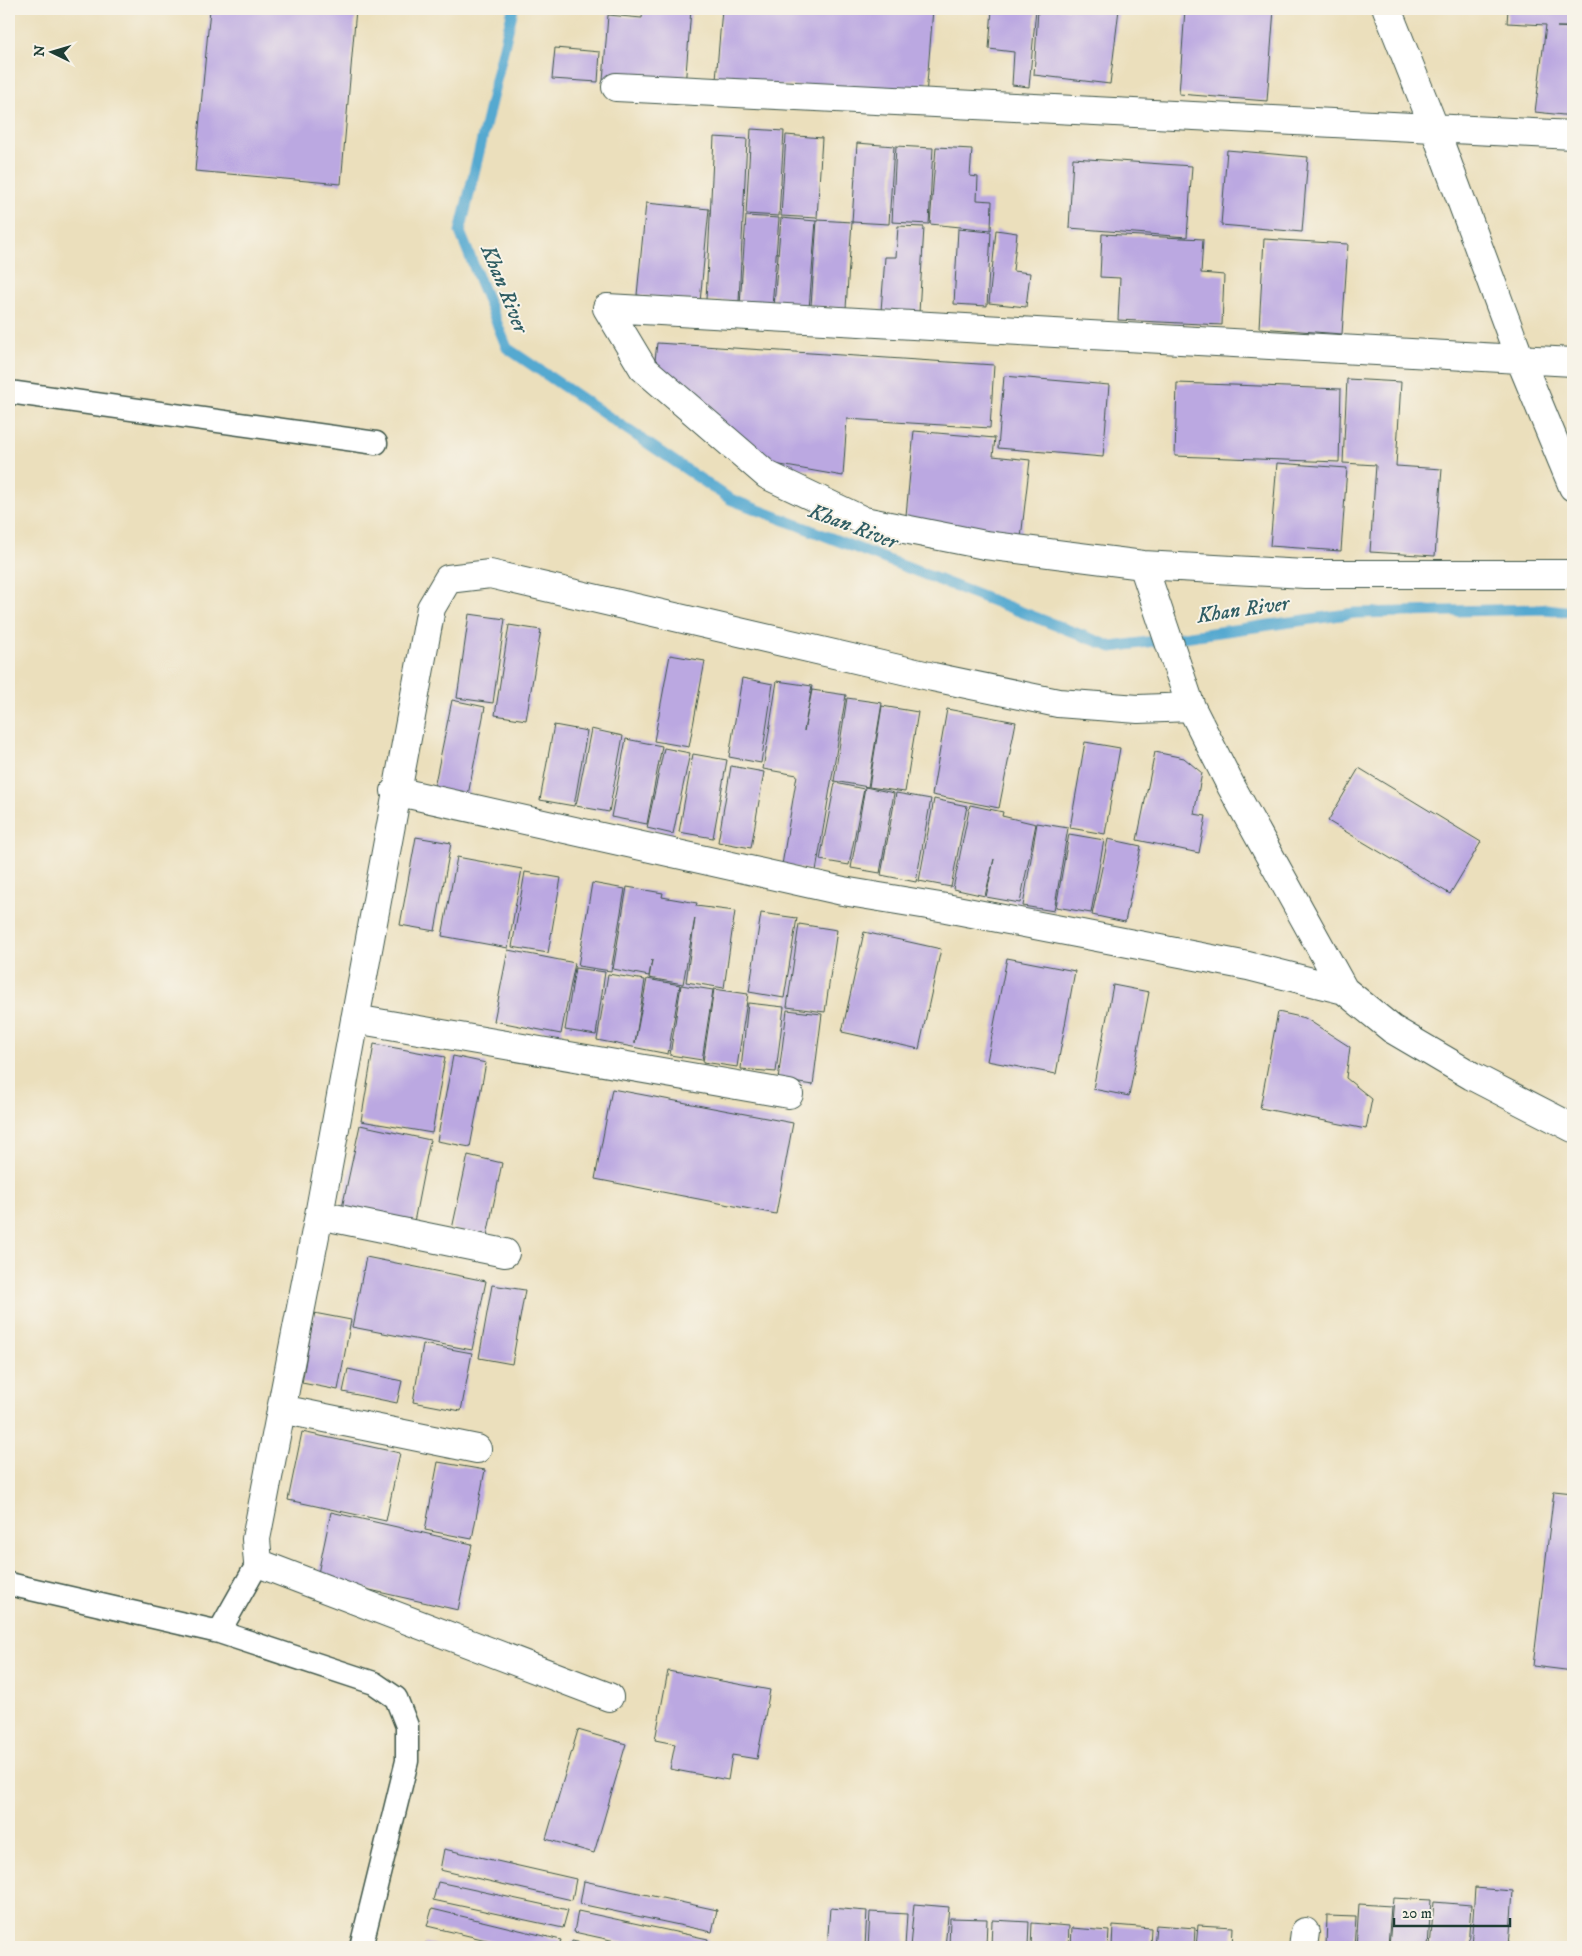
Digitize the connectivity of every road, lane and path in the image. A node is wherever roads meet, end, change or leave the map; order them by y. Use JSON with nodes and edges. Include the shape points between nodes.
{"nodes":[{"id":1,"x":1387,"y":9,"type":"edge"},
{"id":2,"x":616,"y":86,"type":"dead end"},
{"id":3,"x":1434,"y":127,"type":"junction"},
{"id":4,"x":1573,"y":135,"type":"edge"},
{"id":5,"x":1520,"y":359,"type":"junction"},
{"id":6,"x":1573,"y":362,"type":"edge"},
{"id":7,"x":9,"y":392,"type":"edge"},
{"id":8,"x":376,"y":444,"type":"dead end"},
{"id":9,"x":1573,"y":487,"type":"edge"},
{"id":10,"x":1143,"y":565,"type":"junction"},
{"id":11,"x":1573,"y":574,"type":"edge"},
{"id":12,"x":1191,"y":707,"type":"junction"},
{"id":13,"x":395,"y":791,"type":"junction"},
{"id":14,"x":1344,"y":990,"type":"junction"},
{"id":15,"x":355,"y":1019,"type":"junction"},
{"id":16,"x":789,"y":1094,"type":"dead end"},
{"id":17,"x":1573,"y":1128,"type":"edge"},
{"id":18,"x":319,"y":1215,"type":"junction"},
{"id":19,"x":505,"y":1253,"type":"dead end"},
{"id":20,"x":282,"y":1409,"type":"junction"},
{"id":21,"x":477,"y":1449,"type":"dead end"},
{"id":22,"x":258,"y":1563,"type":"junction"},
{"id":23,"x":9,"y":1584,"type":"edge"},
{"id":24,"x":220,"y":1632,"type":"junction"},
{"id":25,"x":609,"y":1697,"type":"dead end"},
{"id":26,"x":361,"y":1947,"type":"edge"}],
"edges":[{"from":1,"to":3,"type":"street"},
{"from":2,"to":3,"type":"street"},
{"from":3,"to":4,"type":"street"},
{"from":3,"to":5,"type":"street"},
{"from":5,"to":6,"type":"street"},
{"from":5,"to":9,"type":"street"},
{"from":5,"to":10,"type":"street","via":[[607,308],[643,368],[767,475],[864,521],[985,545]]},
{"from":7,"to":8,"type":"lane"},
{"from":10,"to":11,"type":"street","via":[[1305,574]]},
{"from":10,"to":12,"type":"street"},
{"from":12,"to":13,"type":"street","via":[[1138,709],[1058,703],[490,574],[448,579],[431,608]]},
{"from":12,"to":14,"type":"street"},
{"from":13,"to":14,"type":"street","via":[[843,891],[1229,962]]},
{"from":13,"to":15,"type":"street"},
{"from":14,"to":17,"type":"street","via":[[1392,1029],[1472,1076]]},
{"from":15,"to":16,"type":"street"},
{"from":15,"to":18,"type":"street"},
{"from":18,"to":19,"type":"street"},
{"from":18,"to":20,"type":"street"},
{"from":20,"to":21,"type":"street"},
{"from":20,"to":22,"type":"street","via":[[256,1538]]},
{"from":22,"to":24,"type":"lane"},
{"from":22,"to":25,"type":"street"},
{"from":23,"to":24,"type":"lane"},
{"from":24,"to":26,"type":"lane","via":[[374,1683],[396,1698],[408,1726],[407,1761]]}]}
